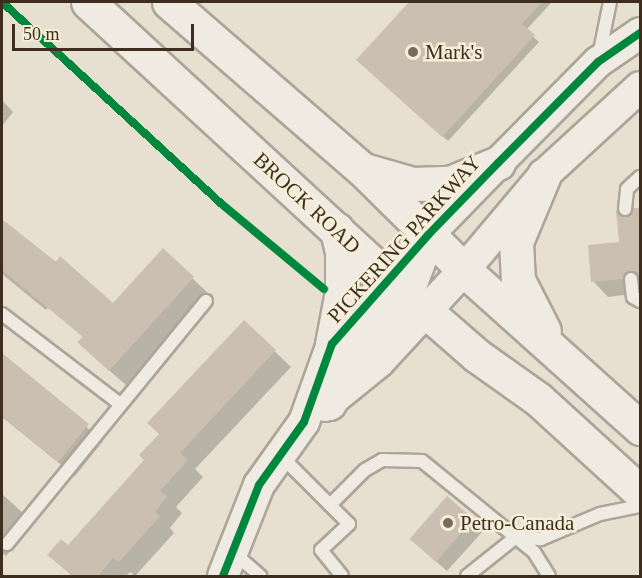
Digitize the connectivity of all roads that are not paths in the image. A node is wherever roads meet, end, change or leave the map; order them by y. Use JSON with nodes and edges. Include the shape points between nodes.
{"nodes":[{"id":1,"x":88,"y":2,"type":"edge"},
{"id":2,"x":169,"y":2,"type":"edge"},
{"id":3,"x":610,"y":2,"type":"edge"},
{"id":4,"x":640,"y":33,"type":"edge"},
{"id":5,"x":598,"y":62,"type":"junction"},
{"id":6,"x":640,"y":87,"type":"edge"},
{"id":7,"x":498,"y":163,"type":"junction"},
{"id":8,"x":362,"y":169,"type":"junction"},
{"id":9,"x":544,"y":175,"type":"junction"},
{"id":10,"x":640,"y":177,"type":"edge"},
{"id":11,"x":625,"y":209,"type":"dead end"},
{"id":12,"x":337,"y":230,"type":"junction"},
{"id":13,"x":428,"y":235,"type":"junction"},
{"id":14,"x":464,"y":270,"type":"junction"},
{"id":15,"x":631,"y":279,"type":"dead end"},
{"id":16,"x":407,"y":295,"type":"junction"},
{"id":17,"x":640,"y":301,"type":"edge"},
{"id":18,"x":206,"y":302,"type":"dead end"},
{"id":19,"x":2,"y":314,"type":"edge"},
{"id":20,"x":550,"y":344,"type":"junction"},
{"id":21,"x":332,"y":345,"type":"junction"},
{"id":22,"x":120,"y":404,"type":"junction"},
{"id":23,"x":316,"y":412,"type":"junction"},
{"id":24,"x":640,"y":428,"type":"edge"},
{"id":25,"x":281,"y":455,"type":"junction"},
{"id":26,"x":640,"y":492,"type":"edge"},
{"id":27,"x":330,"y":505,"type":"junction"},
{"id":28,"x":640,"y":506,"type":"edge"},
{"id":29,"x":516,"y":537,"type":"junction"},
{"id":30,"x":7,"y":544,"type":"dead end"},
{"id":31,"x":227,"y":564,"type":"edge"},
{"id":32,"x":260,"y":576,"type":"edge"},
{"id":33,"x":342,"y":576,"type":"edge"},
{"id":34,"x":467,"y":576,"type":"edge"},
{"id":35,"x":549,"y":576,"type":"edge"}],
"edges":[{"from":1,"to":12,"type":"main road","name":"BROCK ROAD"},
{"from":2,"to":8,"type":"main road"},
{"from":3,"to":5,"type":"lane"},
{"from":4,"to":5,"type":"street","name":"PICKERING PARKWAY"},
{"from":5,"to":7,"type":"street","name":"PICKERING PARKWAY"},
{"from":6,"to":9,"type":"street","name":"PICKERING PARKWAY"},
{"from":7,"to":8,"type":"main road","via":[[450,183],[413,184]]},
{"from":7,"to":13,"type":"street","name":"PICKERING PARKWAY"},
{"from":8,"to":13,"type":"main road"},
{"from":9,"to":14,"type":"street","name":"PICKERING PARKWAY"},
{"from":9,"to":20,"type":"main road","via":[[516,242],[518,280]]},
{"from":10,"to":11,"type":"lane","via":[[627,189]]},
{"from":12,"to":16,"type":"main road","name":"BROCK ROAD"},
{"from":12,"to":21,"type":"main road","via":[[342,252],[342,291]]},
{"from":13,"to":14,"type":"main road"},
{"from":13,"to":16,"type":"main road"},
{"from":14,"to":16,"type":"street","name":"PICKERING PARKWAY"},
{"from":14,"to":20,"type":"main road"},
{"from":15,"to":17,"type":"lane","via":[[633,297]]},
{"from":16,"to":21,"type":"street","name":"PICKERING PARKWAY"},
{"from":16,"to":23,"type":"main road","via":[[348,364]]},
{"from":16,"to":26,"type":"main road","name":"BROCK ROAD","via":[[476,355],[538,399]]},
{"from":18,"to":22,"type":"lane"},
{"from":19,"to":22,"type":"lane"},
{"from":20,"to":24,"type":"main road"},
{"from":21,"to":23,"type":"street","name":"PICKERING PARKWAY"},
{"from":22,"to":30,"type":"lane"},
{"from":23,"to":25,"type":"street","name":"PICKERING PARKWAY"},
{"from":25,"to":27,"type":"lane"},
{"from":25,"to":31,"type":"street","name":"PICKERING PARKWAY","via":[[260,485]]},
{"from":27,"to":29,"type":"lane","via":[[365,470],[382,460],[422,461]]},
{"from":27,"to":33,"type":"lane","via":[[349,524],[321,550]]},
{"from":28,"to":29,"type":"lane","via":[[600,514],[541,539]]},
{"from":29,"to":34,"type":"lane"},
{"from":29,"to":35,"type":"lane","via":[[534,552]]},
{"from":31,"to":32,"type":"lane"}]}
